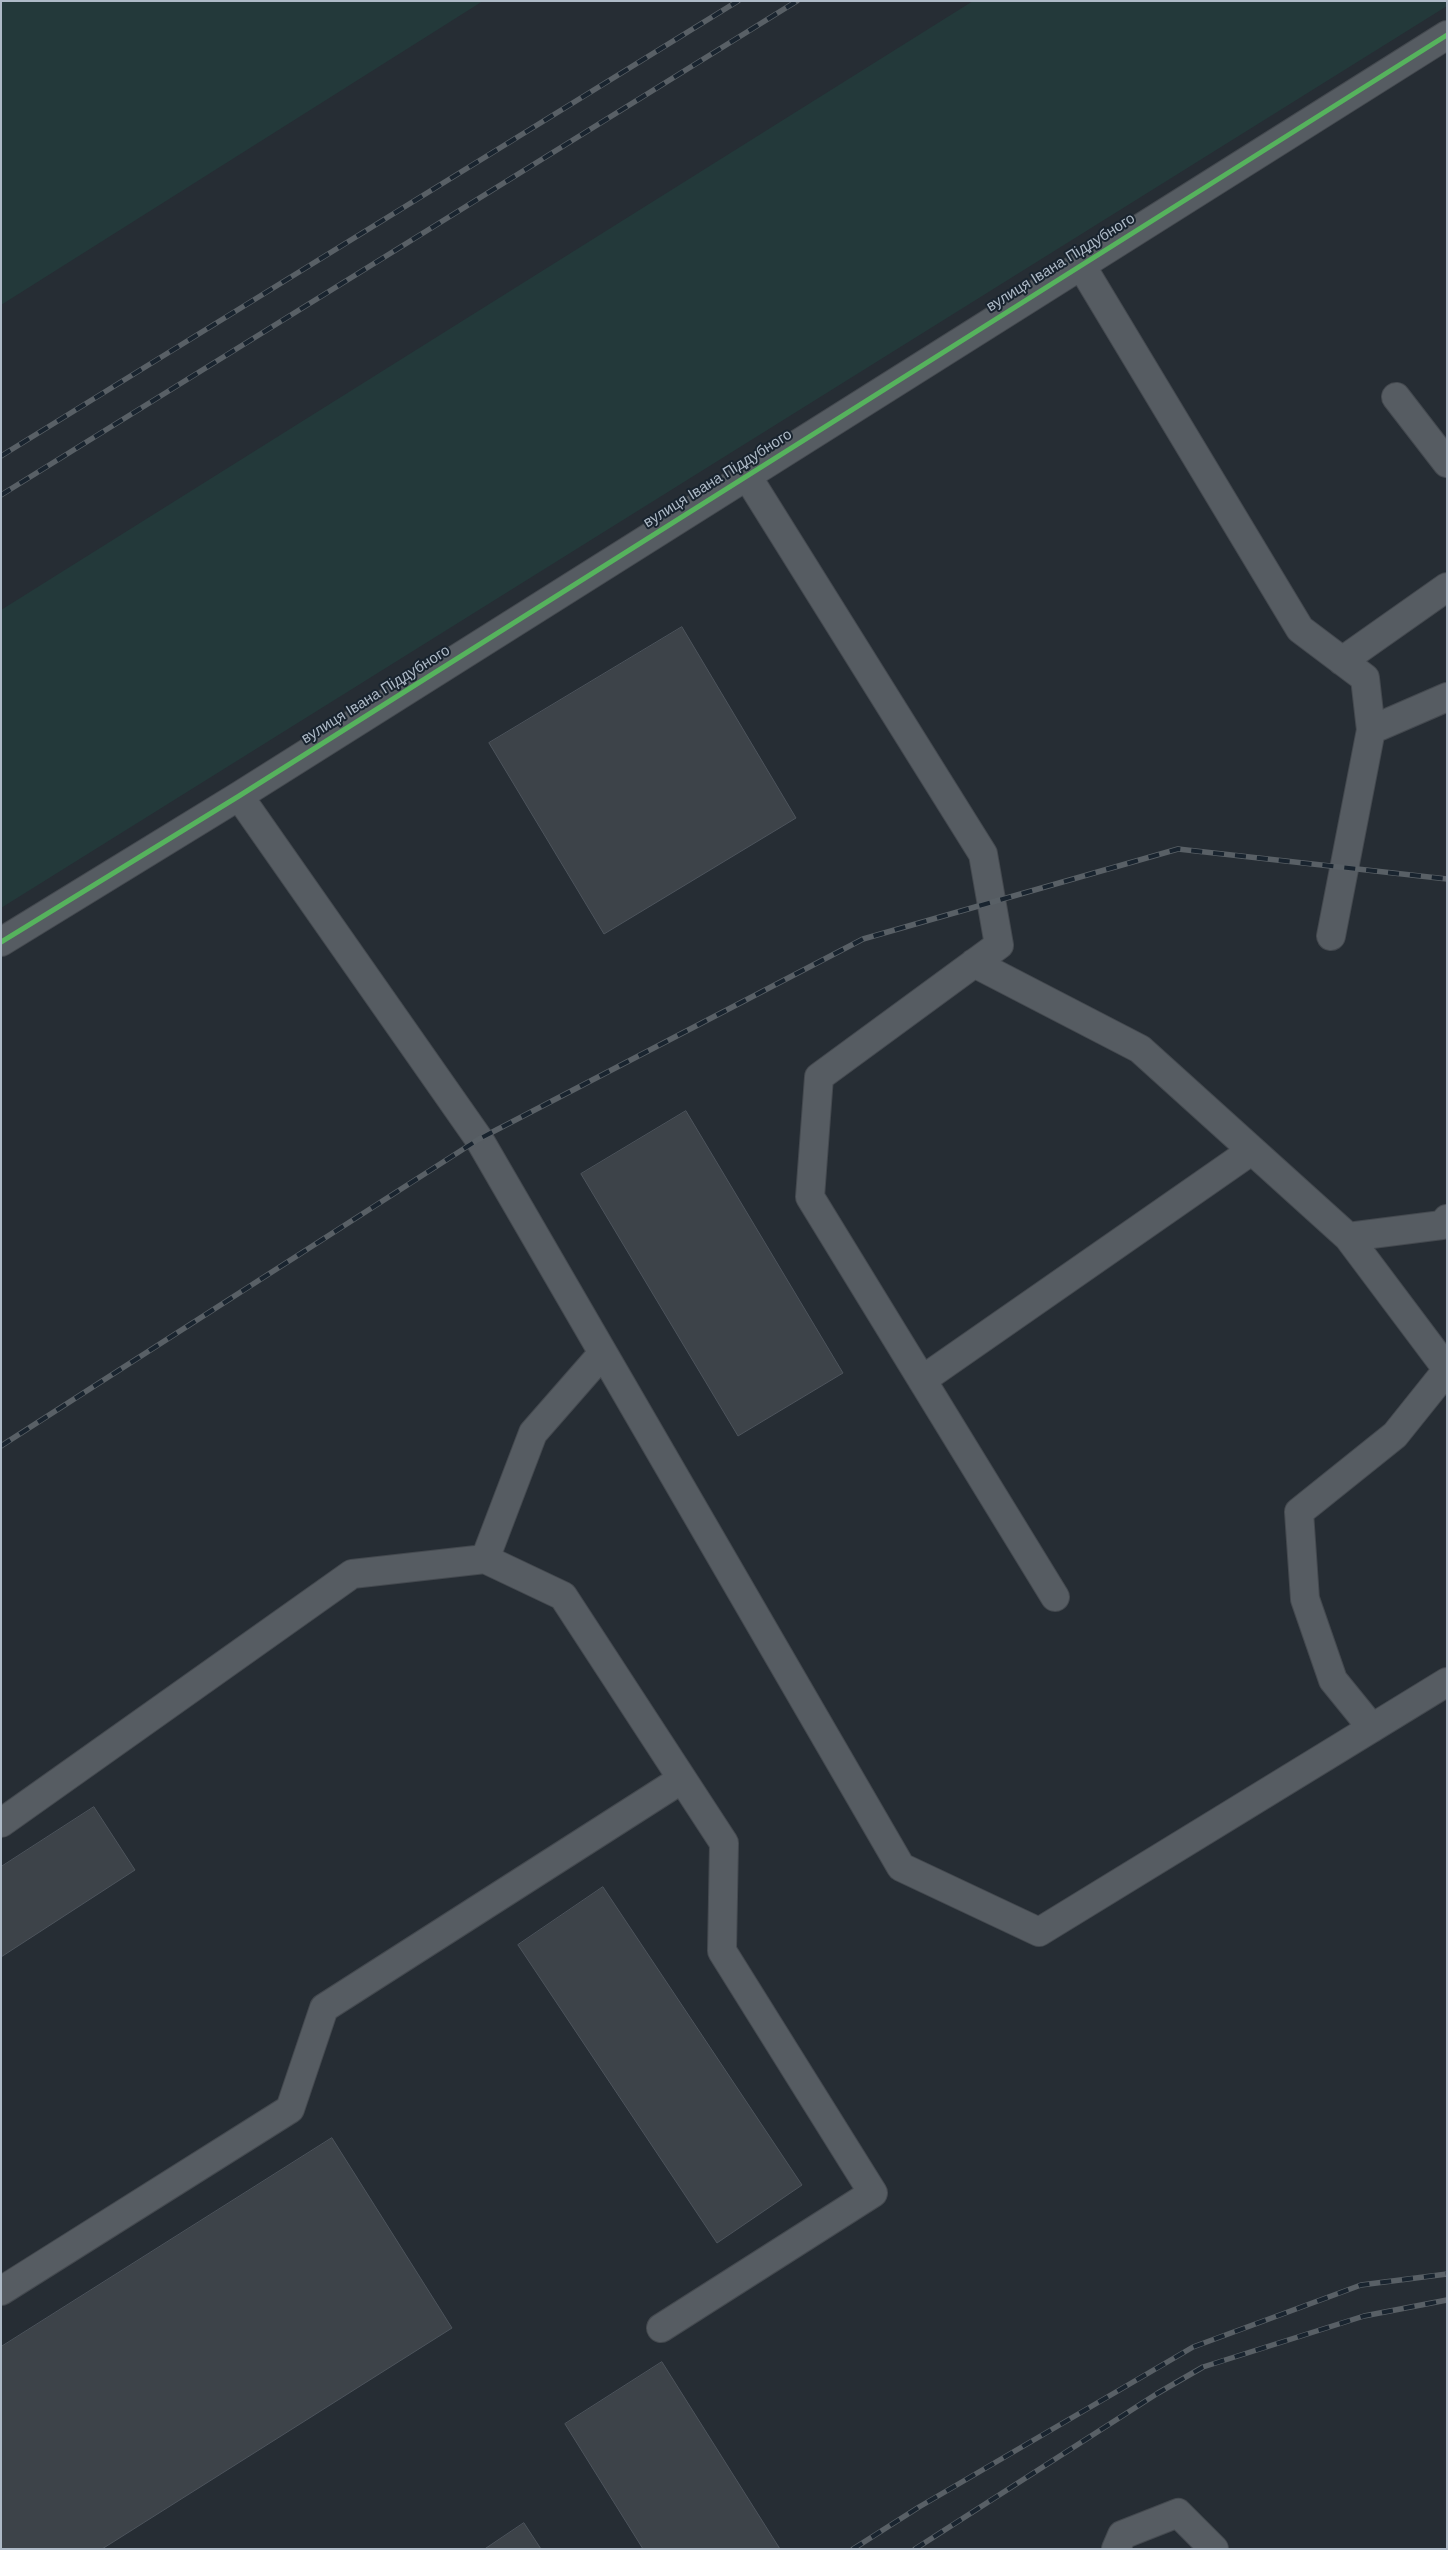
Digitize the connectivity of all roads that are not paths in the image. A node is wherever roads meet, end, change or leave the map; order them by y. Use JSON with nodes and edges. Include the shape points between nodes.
{"nodes":[{"id":1,"x":1447,"y":34,"type":"edge"},
{"id":2,"x":1081,"y":265,"type":"junction"},
{"id":3,"x":1396,"y":397,"type":"dead end"},
{"id":4,"x":1447,"y":463,"type":"edge"},
{"id":5,"x":747,"y":476,"type":"junction"},
{"id":6,"x":1447,"y":587,"type":"edge"},
{"id":7,"x":1342,"y":661,"type":"junction"},
{"id":8,"x":1447,"y":697,"type":"edge"},
{"id":9,"x":1371,"y":730,"type":"junction"},
{"id":10,"x":240,"y":796,"type":"junction"},
{"id":11,"x":1331,"y":936,"type":"dead end"},
{"id":12,"x":1,"y":942,"type":"edge"},
{"id":13,"x":974,"y":963,"type":"junction"},
{"id":14,"x":1251,"y":1151,"type":"junction"},
{"id":15,"x":1447,"y":1219,"type":"edge"},
{"id":16,"x":1348,"y":1238,"type":"junction"},
{"id":17,"x":603,"y":1353,"type":"junction"},
{"id":18,"x":1447,"y":1370,"type":"edge"},
{"id":19,"x":922,"y":1380,"type":"junction"},
{"id":20,"x":485,"y":1559,"type":"junction"},
{"id":21,"x":1055,"y":1597,"type":"dead end"},
{"id":22,"x":1447,"y":1682,"type":"edge"},
{"id":23,"x":1372,"y":1728,"type":"junction"},
{"id":24,"x":682,"y":1779,"type":"junction"},
{"id":25,"x":1,"y":1824,"type":"edge"},
{"id":26,"x":1,"y":2292,"type":"edge"},
{"id":27,"x":661,"y":2328,"type":"dead end"},
{"id":28,"x":1116,"y":2549,"type":"edge"},
{"id":29,"x":1214,"y":2549,"type":"edge"}],
"edges":[{"from":1,"to":2,"type":"street","name":"вулиця Івана Піддубного"},
{"from":2,"to":5,"type":"street","name":"вулиця Івана Піддубного"},
{"from":2,"to":7,"type":"street","via":[[1300,629]]},
{"from":3,"to":4,"type":"street"},
{"from":5,"to":10,"type":"street","name":"вулиця Івана Піддубного"},
{"from":5,"to":13,"type":"street","via":[[983,854],[999,944]]},
{"from":6,"to":7,"type":"street"},
{"from":7,"to":9,"type":"street","via":[[1365,678]]},
{"from":8,"to":9,"type":"street"},
{"from":9,"to":11,"type":"street"},
{"from":10,"to":12,"type":"street","name":"вулиця Івана Піддубного"},
{"from":10,"to":17,"type":"street","via":[[479,1138]]},
{"from":13,"to":14,"type":"street","via":[[1140,1049]]},
{"from":13,"to":19,"type":"street","via":[[819,1078],[810,1196]]},
{"from":14,"to":16,"type":"street"},
{"from":14,"to":19,"type":"street"},
{"from":15,"to":16,"type":"street","via":[[1442,1225]]},
{"from":16,"to":18,"type":"street"},
{"from":17,"to":20,"type":"street","via":[[533,1433]]},
{"from":17,"to":23,"type":"street","via":[[901,1867],[1039,1932]]},
{"from":18,"to":23,"type":"street","via":[[1395,1436],[1299,1512],[1305,1599],[1333,1680]]},
{"from":19,"to":21,"type":"street"},
{"from":20,"to":24,"type":"street","via":[[563,1596]]},
{"from":20,"to":25,"type":"street","via":[[352,1574]]},
{"from":22,"to":23,"type":"street"},
{"from":24,"to":26,"type":"street","via":[[324,2008],[290,2109]]},
{"from":24,"to":27,"type":"street","via":[[724,1843],[722,1952],[873,2193]]},
{"from":28,"to":29,"type":"street","via":[[1122,2535],[1178,2513]]}]}
